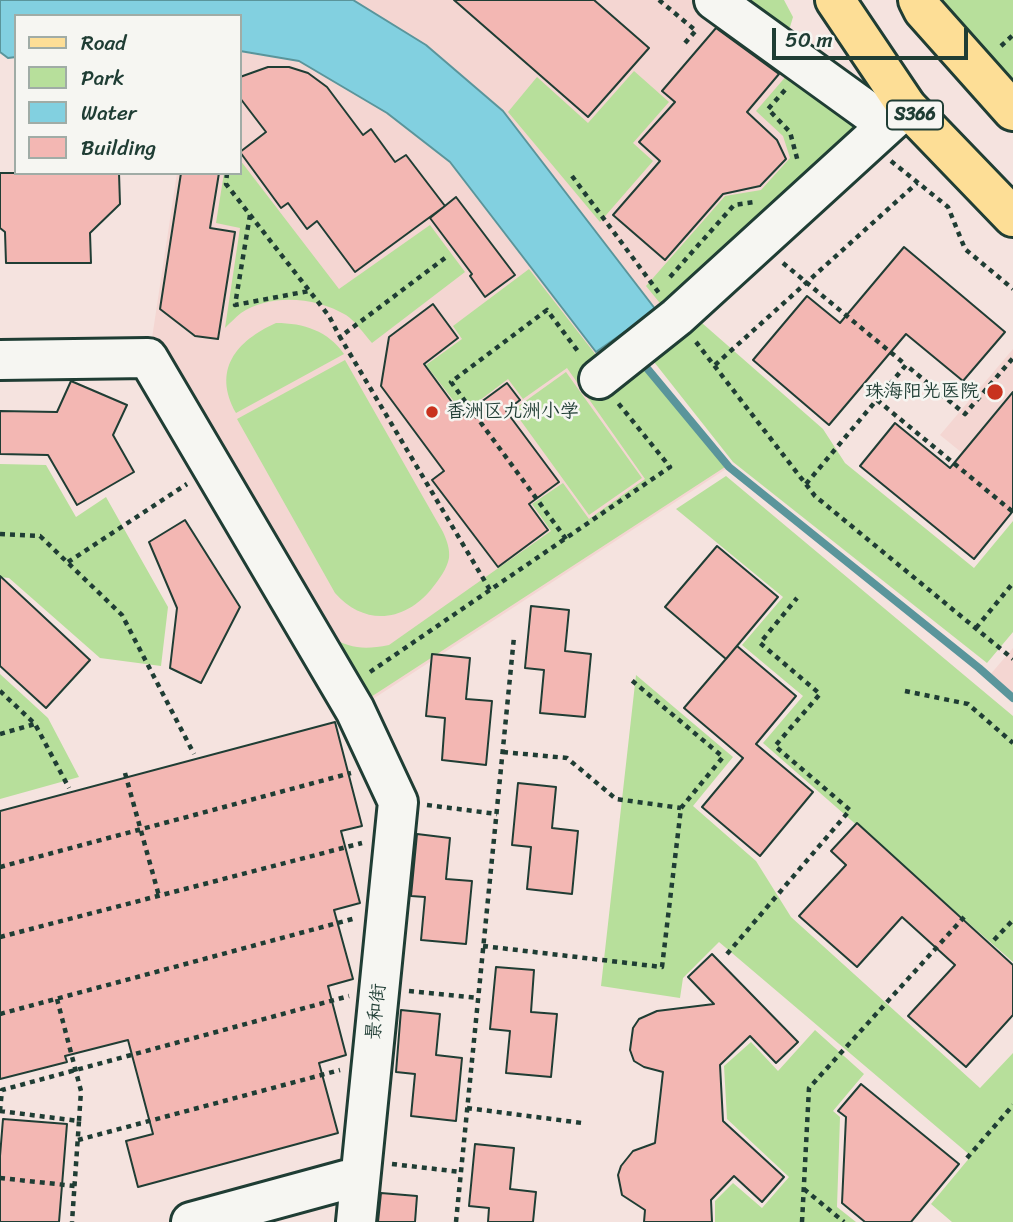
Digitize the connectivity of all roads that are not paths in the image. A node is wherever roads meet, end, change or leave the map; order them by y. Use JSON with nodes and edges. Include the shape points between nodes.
{"nodes":[{"id":1,"x":835,"y":0,"type":"edge"},
{"id":2,"x":918,"y":0,"type":"edge"},
{"id":3,"x":705,"y":15,"type":"edge"},
{"id":4,"x":1013,"y":111,"type":"edge"},
{"id":5,"x":897,"y":116,"type":"junction"},
{"id":6,"x":1013,"y":217,"type":"edge"},
{"id":7,"x":0,"y":360,"type":"edge"},
{"id":8,"x":599,"y":379,"type":"road end"},
{"id":9,"x":361,"y":1168,"type":"junction"},
{"id":10,"x":191,"y":1222,"type":"edge"},
{"id":11,"x":356,"y":1222,"type":"edge"}],
"edges":[{"from":1,"to":5,"type":"main road","number":"S366"},
{"from":2,"to":4,"type":"main road"},
{"from":3,"to":5,"type":"street"},
{"from":5,"to":6,"type":"main road","number":"S366"},
{"from":5,"to":8,"type":"street","via":[[759,243],[667,304]]},
{"from":7,"to":9,"type":"street","name":"景和街","via":[[148,358],[355,710],[381,765],[396,818]]},
{"from":9,"to":10,"type":"street"},
{"from":9,"to":11,"type":"street","name":"景和街"}]}
